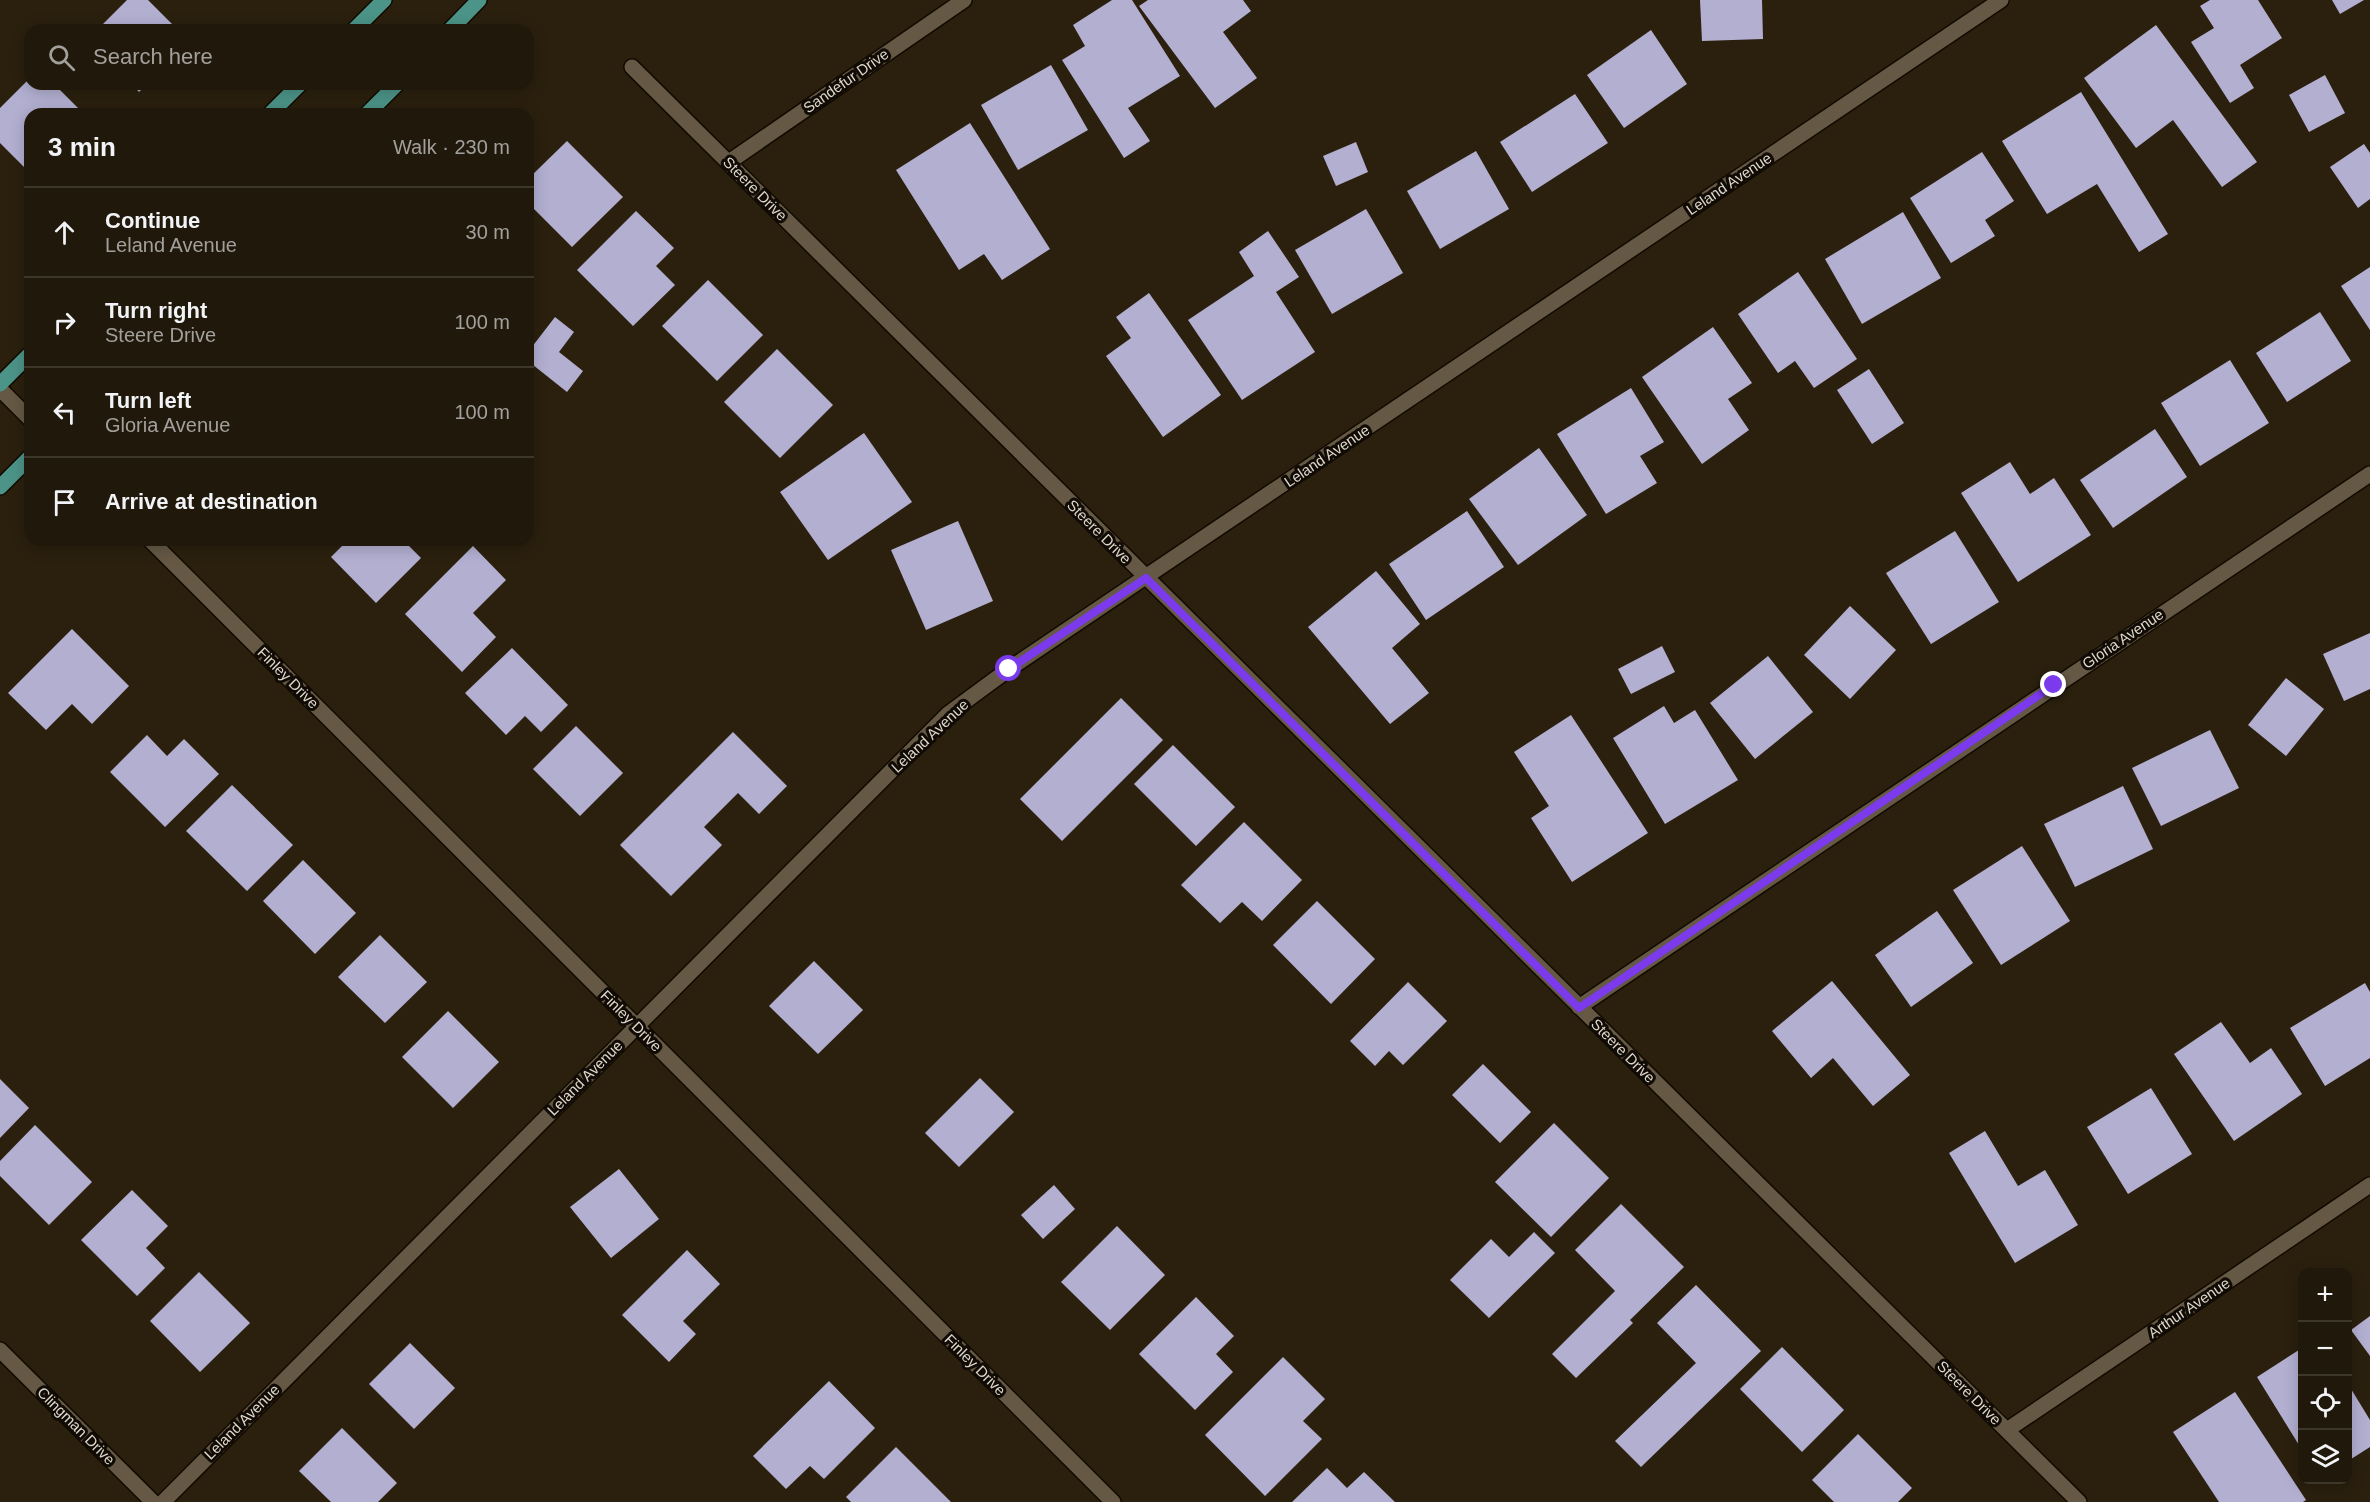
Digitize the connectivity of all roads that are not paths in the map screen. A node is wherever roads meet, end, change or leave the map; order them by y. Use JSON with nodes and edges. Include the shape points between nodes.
{"nodes":[{"id":1,"x":384,"y":0,"type":"edge"},
{"id":2,"x":479,"y":0,"type":"edge"},
{"id":3,"x":964,"y":0,"type":"edge"},
{"id":4,"x":2001,"y":0,"type":"edge"},
{"id":5,"x":360,"y":24,"type":"edge"},
{"id":6,"x":456,"y":24,"type":"edge"},
{"id":7,"x":632,"y":67,"type":"dead end"},
{"id":8,"x":294,"y":90,"type":"edge"},
{"id":9,"x":391,"y":90,"type":"edge"},
{"id":10,"x":276,"y":108,"type":"edge"},
{"id":11,"x":373,"y":108,"type":"edge"},
{"id":12,"x":729,"y":162,"type":"junction"},
{"id":13,"x":24,"y":361,"type":"edge"},
{"id":14,"x":0,"y":387,"type":"edge"},
{"id":15,"x":24,"y":413,"type":"edge"},
{"id":16,"x":24,"y":462,"type":"edge"},
{"id":17,"x":2370,"y":474,"type":"edge"},
{"id":18,"x":2,"y":480,"type":"edge"},
{"id":19,"x":156,"y":546,"type":"edge"},
{"id":20,"x":1146,"y":578,"type":"junction"},
{"id":21,"x":1579,"y":1008,"type":"junction"},
{"id":22,"x":636,"y":1026,"type":"junction"},
{"id":23,"x":2370,"y":1185,"type":"edge"},
{"id":24,"x":0,"y":1350,"type":"edge"},
{"id":25,"x":2007,"y":1430,"type":"junction"},
{"id":26,"x":153,"y":1502,"type":"edge"},
{"id":27,"x":163,"y":1502,"type":"edge"},
{"id":28,"x":1113,"y":1502,"type":"edge"},
{"id":29,"x":2079,"y":1502,"type":"edge"}],
"edges":[{"from":1,"to":5,"type":"main road"},
{"from":2,"to":6,"type":"main road"},
{"from":3,"to":12,"type":"street","name":"Sandefur Drive"},
{"from":4,"to":20,"type":"street","name":"Leland Avenue"},
{"from":7,"to":12,"type":"street","name":"Steere Drive"},
{"from":8,"to":10,"type":"main road"},
{"from":9,"to":11,"type":"main road"},
{"from":12,"to":20,"type":"street","name":"Steere Drive"},
{"from":13,"to":14,"type":"main road"},
{"from":14,"to":15,"type":"street"},
{"from":16,"to":18,"type":"main road"},
{"from":17,"to":21,"type":"street","name":"Gloria Avenue"},
{"from":19,"to":22,"type":"street","name":"Finley Drive"},
{"from":20,"to":21,"type":"street","name":"Steere Drive"},
{"from":20,"to":22,"type":"street","name":"Leland Avenue","via":[[948,714]]},
{"from":21,"to":25,"type":"street","name":"Steere Drive"},
{"from":22,"to":27,"type":"street","name":"Leland Avenue"},
{"from":22,"to":28,"type":"street","name":"Finley Drive"},
{"from":23,"to":25,"type":"street","name":"Arthur Avenue"},
{"from":24,"to":26,"type":"street","name":"Clingman Drive"},
{"from":25,"to":29,"type":"street","name":"Steere Drive"}]}
